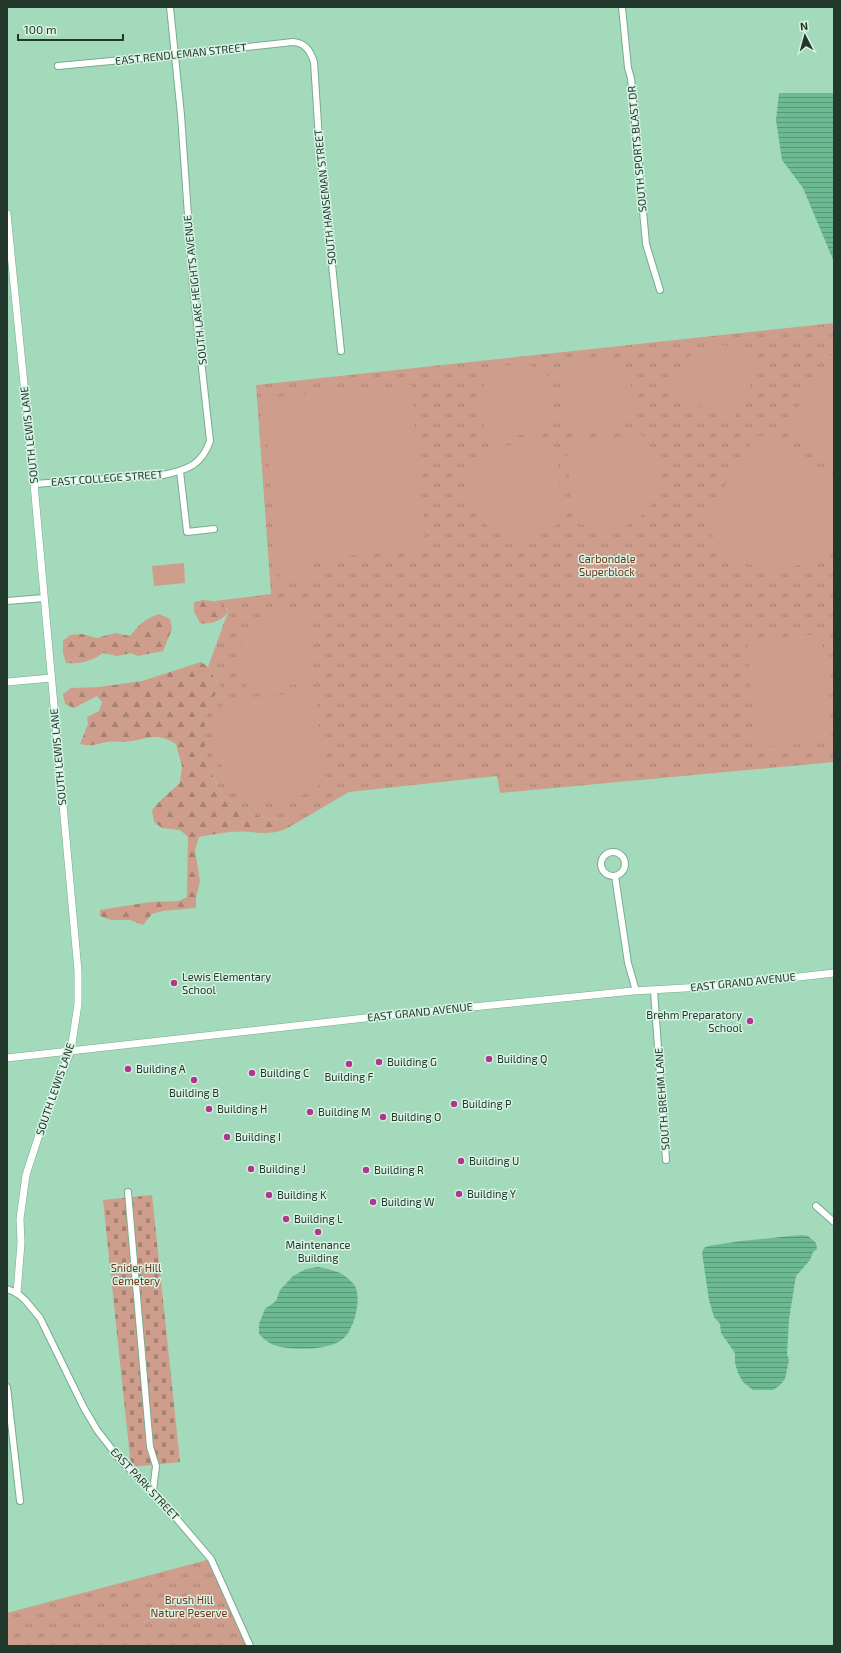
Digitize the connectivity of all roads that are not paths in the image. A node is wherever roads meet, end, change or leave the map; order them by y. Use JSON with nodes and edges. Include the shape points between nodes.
{"nodes":[{"id":1,"x":170,"y":7,"type":"edge"},
{"id":2,"x":622,"y":7,"type":"edge"},
{"id":3,"x":304,"y":45,"type":"joint"},
{"id":4,"x":175,"y":55,"type":"junction"},
{"id":5,"x":58,"y":66,"type":"dead end"},
{"id":6,"x":7,"y":214,"type":"edge"},
{"id":7,"x":660,"y":290,"type":"dead end"},
{"id":8,"x":341,"y":351,"type":"dead end"},
{"id":9,"x":180,"y":472,"type":"junction"},
{"id":10,"x":34,"y":484,"type":"junction"},
{"id":11,"x":214,"y":529,"type":"dead end"},
{"id":12,"x":44,"y":598,"type":"junction"},
{"id":13,"x":7,"y":601,"type":"edge"},
{"id":14,"x":51,"y":678,"type":"junction"},
{"id":15,"x":7,"y":682,"type":"edge"},
{"id":16,"x":615,"y":876,"type":"junction"},
{"id":17,"x":834,"y":973,"type":"edge"},
{"id":18,"x":636,"y":991,"type":"junction"},
{"id":19,"x":654,"y":991,"type":"junction"},
{"id":20,"x":71,"y":1050,"type":"junction"},
{"id":21,"x":7,"y":1058,"type":"edge"},
{"id":22,"x":666,"y":1160,"type":"dead end"},
{"id":23,"x":128,"y":1192,"type":"dead end"},
{"id":24,"x":816,"y":1206,"type":"dead end"},
{"id":25,"x":834,"y":1222,"type":"edge"},
{"id":26,"x":7,"y":1289,"type":"edge"},
{"id":27,"x":17,"y":1293,"type":"junction"},
{"id":28,"x":7,"y":1387,"type":"edge"},
{"id":29,"x":153,"y":1491,"type":"junction"},
{"id":30,"x":20,"y":1501,"type":"dead end"},
{"id":31,"x":250,"y":1646,"type":"edge"}],
"edges":[{"from":1,"to":4,"type":"street","name":"SOUTH LAKE HEIGHTS AVENUE"},
{"from":2,"to":7,"type":"street","name":"SOUTH SPORTS BLAST DR","via":[[646,244]]},
{"from":3,"to":4,"type":"street","name":"EAST RENDLEMAN STREET","via":[[292,42]]},
{"from":3,"to":8,"type":"street","name":"SOUTH HANSEMAN STREET","via":[[310,51],[314,62],[319,140]]},
{"from":4,"to":5,"type":"street","name":"EAST RENDLEMAN STREET"},
{"from":4,"to":9,"type":"street","name":"SOUTH LAKE HEIGHTS AVENUE","via":[[193,287],[210,441],[199,461]]},
{"from":6,"to":10,"type":"street","name":"SOUTH LEWIS LANE"},
{"from":9,"to":10,"type":"street","name":"EAST COLLEGE STREET"},
{"from":9,"to":11,"type":"street","via":[[187,532]]},
{"from":10,"to":12,"type":"street","name":"SOUTH LEWIS LANE"},
{"from":12,"to":13,"type":"street"},
{"from":12,"to":14,"type":"street","name":"SOUTH LEWIS LANE"},
{"from":14,"to":15,"type":"street"},
{"from":14,"to":20,"type":"street","name":"SOUTH LEWIS LANE","via":[[78,971],[78,1004]]},
{"from":16,"to":16,"type":"street","via":[[622,872],[626,865],[620,854],[612,852],[605,855],[601,866],[608,875]]},
{"from":16,"to":18,"type":"street","via":[[628,963]]},
{"from":17,"to":19,"type":"street","name":"EAST GRAND AVENUE"},
{"from":18,"to":19,"type":"street","name":"EAST GRAND AVENUE"},
{"from":18,"to":20,"type":"street","name":"EAST GRAND AVENUE"},
{"from":19,"to":22,"type":"street","name":"SOUTH BREHM LANE"},
{"from":20,"to":21,"type":"street","name":"EAST GRAND AVENUE"},
{"from":20,"to":27,"type":"street","name":"SOUTH LEWIS LANE","via":[[48,1106],[26,1175],[20,1219]]},
{"from":23,"to":29,"type":"street","via":[[150,1447],[156,1466]]},
{"from":24,"to":25,"type":"street"},
{"from":26,"to":27,"type":"street","name":"EAST PARK STREET"},
{"from":27,"to":29,"type":"street","name":"EAST PARK STREET","via":[[40,1318],[97,1430],[121,1461]]},
{"from":28,"to":30,"type":"street"},
{"from":29,"to":31,"type":"street","name":"EAST PARK STREET","via":[[211,1559]]}]}
